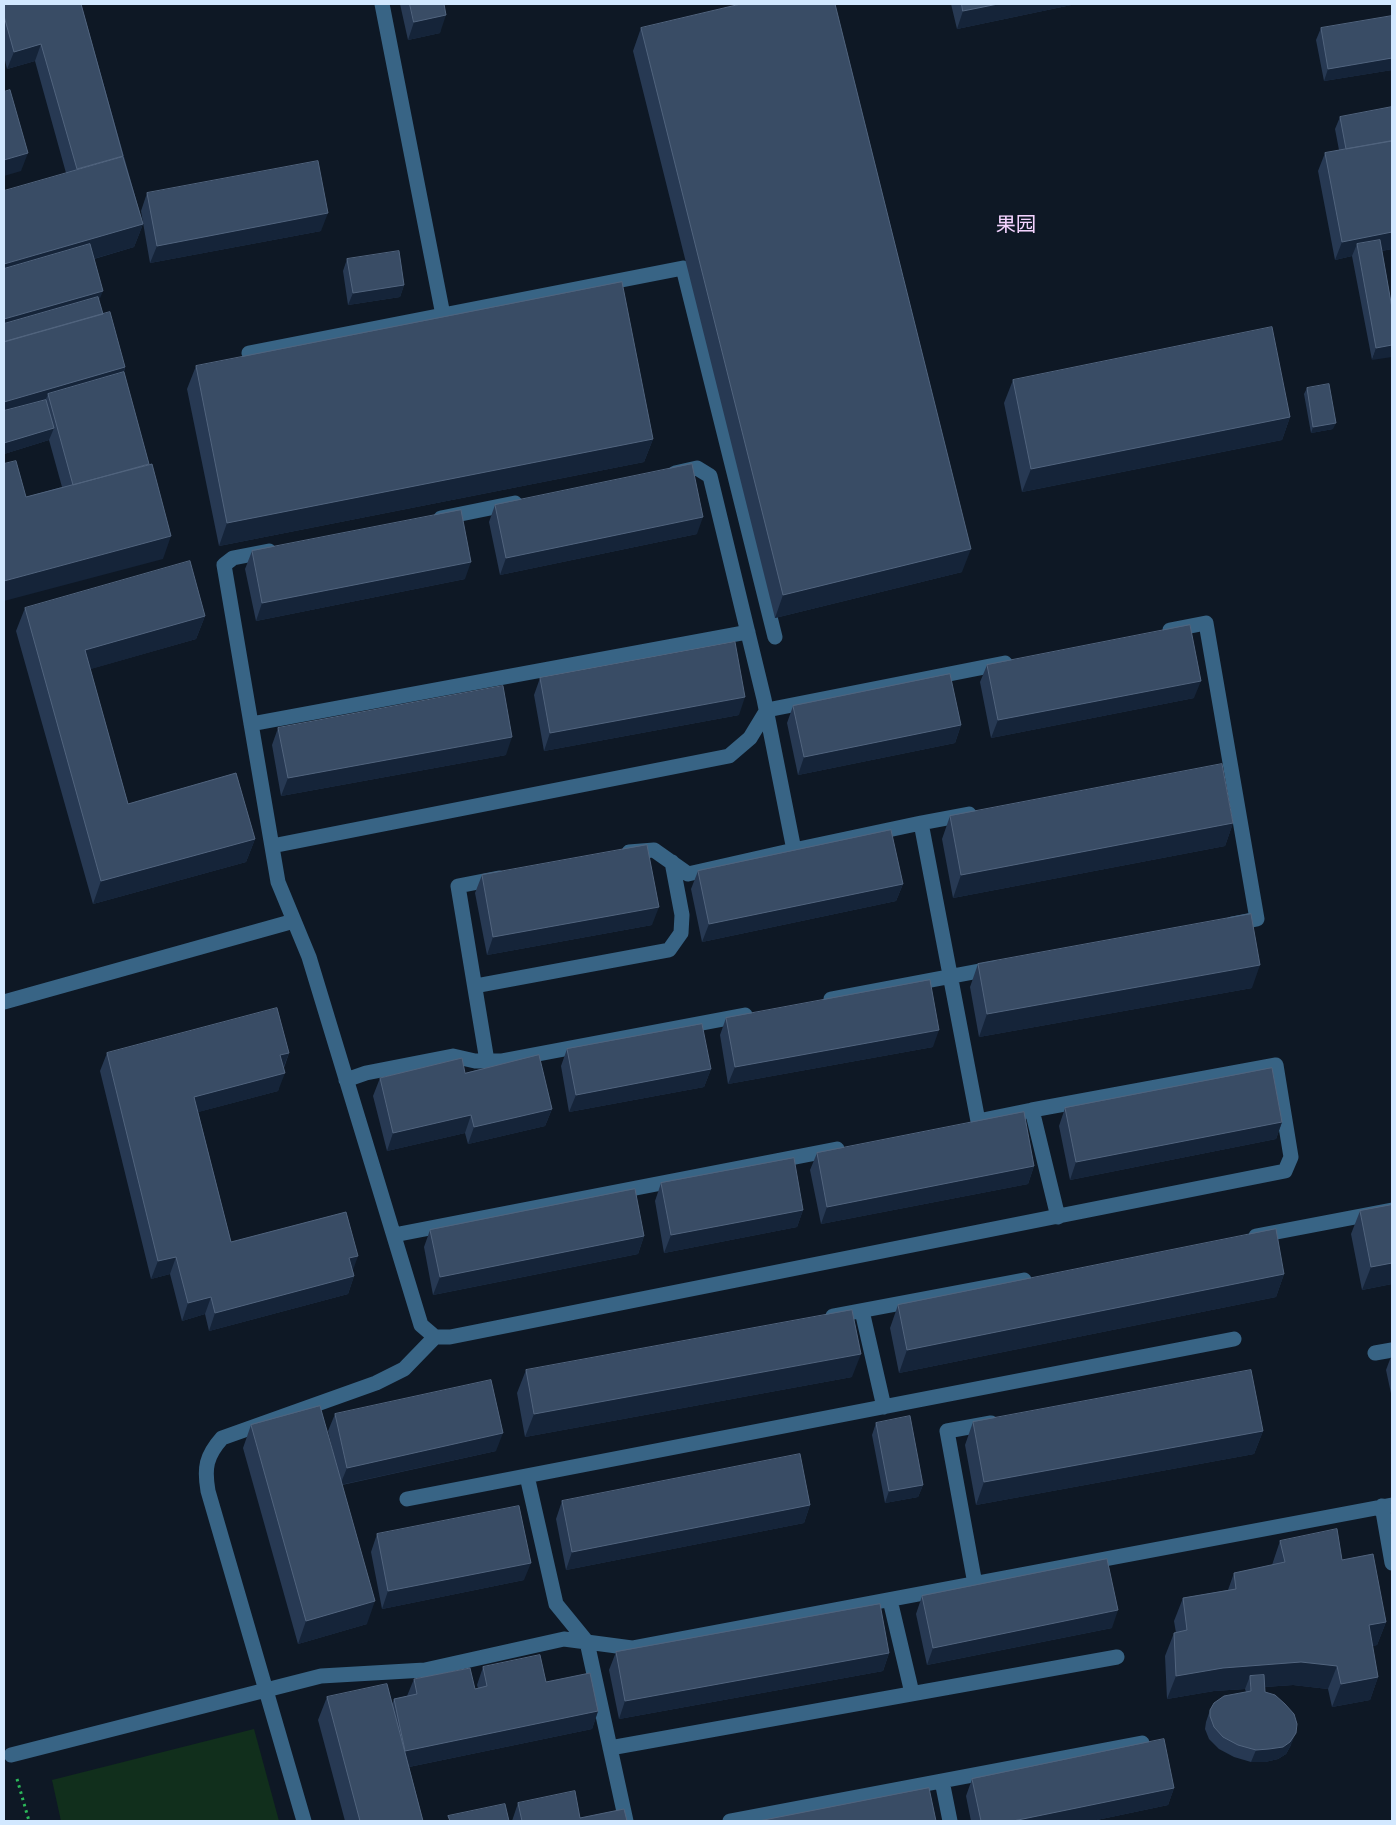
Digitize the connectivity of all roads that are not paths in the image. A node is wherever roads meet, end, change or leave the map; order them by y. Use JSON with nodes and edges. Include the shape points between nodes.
{"nodes":[{"id":1,"x":382,"y":4,"type":"edge"},
{"id":2,"x":443,"y":315,"type":"junction"},
{"id":3,"x":249,"y":353,"type":"dead end"},
{"id":4,"x":659,"y":476,"type":"edge"},
{"id":5,"x":533,"y":500,"type":"edge"},
{"id":6,"x":426,"y":520,"type":"edge"},
{"id":7,"x":282,"y":548,"type":"edge"},
{"id":8,"x":748,"y":632,"type":"junction"},
{"id":9,"x":1158,"y":632,"type":"edge"},
{"id":10,"x":775,"y":637,"type":"dead end"},
{"id":11,"x":1021,"y":660,"type":"edge"},
{"id":12,"x":766,"y":710,"type":"junction"},
{"id":13,"x":251,"y":724,"type":"junction"},
{"id":14,"x":1231,"y":764,"type":"junction"},
{"id":15,"x":1212,"y":768,"type":"edge"},
{"id":16,"x":979,"y":812,"type":"edge"},
{"id":17,"x":921,"y":824,"type":"junction"},
{"id":18,"x":272,"y":846,"type":"junction"},
{"id":19,"x":794,"y":850,"type":"junction"},
{"id":20,"x":619,"y":854,"type":"edge"},
{"id":21,"x":672,"y":862,"type":"junction"},
{"id":22,"x":515,"y":874,"type":"edge"},
{"id":23,"x":294,"y":921,"type":"junction"},
{"id":24,"x":1219,"y":926,"type":"edge"},
{"id":25,"x":1008,"y":965,"type":"edge"},
{"id":26,"x":951,"y":976,"type":"junction"},
{"id":27,"x":475,"y":986,"type":"junction"},
{"id":28,"x":4,"y":1002,"type":"edge"},
{"id":29,"x":814,"y":1002,"type":"edge"},
{"id":30,"x":755,"y":1013,"type":"edge"},
{"id":31,"x":488,"y":1062,"type":"junction"},
{"id":32,"x":346,"y":1080,"type":"junction"},
{"id":33,"x":1032,"y":1110,"type":"junction"},
{"id":34,"x":852,"y":1146,"type":"edge"},
{"id":35,"x":1392,"y":1210,"type":"edge"},
{"id":36,"x":1058,"y":1217,"type":"junction"},
{"id":37,"x":394,"y":1235,"type":"junction"},
{"id":38,"x":1245,"y":1238,"type":"edge"},
{"id":39,"x":1039,"y":1277,"type":"edge"},
{"id":40,"x":862,"y":1310,"type":"junction"},
{"id":41,"x":823,"y":1318,"type":"edge"},
{"id":42,"x":435,"y":1337,"type":"junction"},
{"id":43,"x":1234,"y":1339,"type":"dead end"},
{"id":44,"x":1392,"y":1350,"type":"edge"},
{"id":45,"x":1375,"y":1353,"type":"dead end"},
{"id":46,"x":884,"y":1407,"type":"junction"},
{"id":47,"x":1006,"y":1420,"type":"edge"},
{"id":48,"x":527,"y":1476,"type":"junction"},
{"id":49,"x":407,"y":1499,"type":"dead end"},
{"id":50,"x":1387,"y":1506,"type":"edge"},
{"id":51,"x":1392,"y":1562,"type":"edge"},
{"id":52,"x":975,"y":1584,"type":"junction"},
{"id":53,"x":890,"y":1600,"type":"junction"},
{"id":54,"x":587,"y":1642,"type":"junction"},
{"id":55,"x":1117,"y":1657,"type":"dead end"},
{"id":56,"x":266,"y":1690,"type":"junction"},
{"id":57,"x":912,"y":1693,"type":"junction"},
{"id":58,"x":1142,"y":1743,"type":"edge"},
{"id":59,"x":610,"y":1748,"type":"junction"},
{"id":60,"x":10,"y":1755,"type":"dead end"},
{"id":61,"x":942,"y":1781,"type":"junction"},
{"id":62,"x":304,"y":1821,"type":"edge"},
{"id":63,"x":626,"y":1821,"type":"edge"},
{"id":64,"x":730,"y":1821,"type":"edge"},
{"id":65,"x":950,"y":1821,"type":"edge"}],
"edges":[{"from":1,"to":2,"type":"lane"},
{"from":2,"to":3,"type":"lane"},
{"from":2,"to":10,"type":"lane","via":[[683,268]]},
{"from":4,"to":8,"type":"lane","via":[[697,468],[710,476]]},
{"from":5,"to":6,"type":"lane"},
{"from":7,"to":13,"type":"lane","via":[[233,558],[224,565]]},
{"from":8,"to":12,"type":"lane"},
{"from":8,"to":13,"type":"lane"},
{"from":9,"to":14,"type":"lane","via":[[1206,623]]},
{"from":11,"to":12,"type":"lane"},
{"from":12,"to":18,"type":"lane","via":[[750,738],[729,756]]},
{"from":12,"to":19,"type":"lane"},
{"from":13,"to":18,"type":"lane"},
{"from":14,"to":15,"type":"lane"},
{"from":14,"to":24,"type":"lane","via":[[1257,919]]},
{"from":16,"to":17,"type":"lane"},
{"from":17,"to":19,"type":"lane"},
{"from":17,"to":26,"type":"lane"},
{"from":18,"to":23,"type":"lane","via":[[278,882]]},
{"from":19,"to":21,"type":"lane","via":[[688,874]]},
{"from":20,"to":21,"type":"lane","via":[[654,850]]},
{"from":21,"to":27,"type":"lane","via":[[682,915],[681,933],[669,950]]},
{"from":22,"to":27,"type":"lane","via":[[458,886]]},
{"from":23,"to":28,"type":"lane"},
{"from":23,"to":32,"type":"lane","via":[[309,957]]},
{"from":25,"to":26,"type":"lane"},
{"from":26,"to":29,"type":"lane"},
{"from":26,"to":33,"type":"lane","via":[[973,1122]]},
{"from":27,"to":31,"type":"lane"},
{"from":30,"to":31,"type":"lane"},
{"from":31,"to":32,"type":"lane","via":[[453,1056]]},
{"from":32,"to":37,"type":"lane"},
{"from":33,"to":36,"type":"lane"},
{"from":33,"to":36,"type":"lane","via":[[1276,1065],[1291,1157],[1285,1171]]},
{"from":34,"to":37,"type":"lane"},
{"from":35,"to":38,"type":"lane"},
{"from":36,"to":42,"type":"lane","via":[[460,1336]]},
{"from":37,"to":42,"type":"lane","via":[[421,1325]]},
{"from":39,"to":40,"type":"lane"},
{"from":40,"to":41,"type":"lane"},
{"from":40,"to":46,"type":"lane"},
{"from":42,"to":56,"type":"lane","via":[[404,1370],[222,1438],[213,1448],[205,1474],[208,1492]]},
{"from":43,"to":46,"type":"lane"},
{"from":44,"to":45,"type":"lane"},
{"from":46,"to":48,"type":"lane"},
{"from":47,"to":52,"type":"lane","via":[[947,1431]]},
{"from":48,"to":49,"type":"lane"},
{"from":48,"to":54,"type":"lane","via":[[556,1604]]},
{"from":50,"to":51,"type":"lane"},
{"from":50,"to":52,"type":"lane"},
{"from":52,"to":53,"type":"lane"},
{"from":53,"to":54,"type":"lane","via":[[632,1648]]},
{"from":53,"to":57,"type":"lane"},
{"from":54,"to":56,"type":"lane","via":[[564,1639],[425,1670],[321,1676]]},
{"from":54,"to":59,"type":"lane"},
{"from":55,"to":57,"type":"lane"},
{"from":56,"to":60,"type":"lane"},
{"from":56,"to":62,"type":"lane"},
{"from":57,"to":59,"type":"lane"},
{"from":58,"to":61,"type":"lane"},
{"from":59,"to":63,"type":"lane"},
{"from":61,"to":64,"type":"lane"},
{"from":61,"to":65,"type":"lane"}]}
